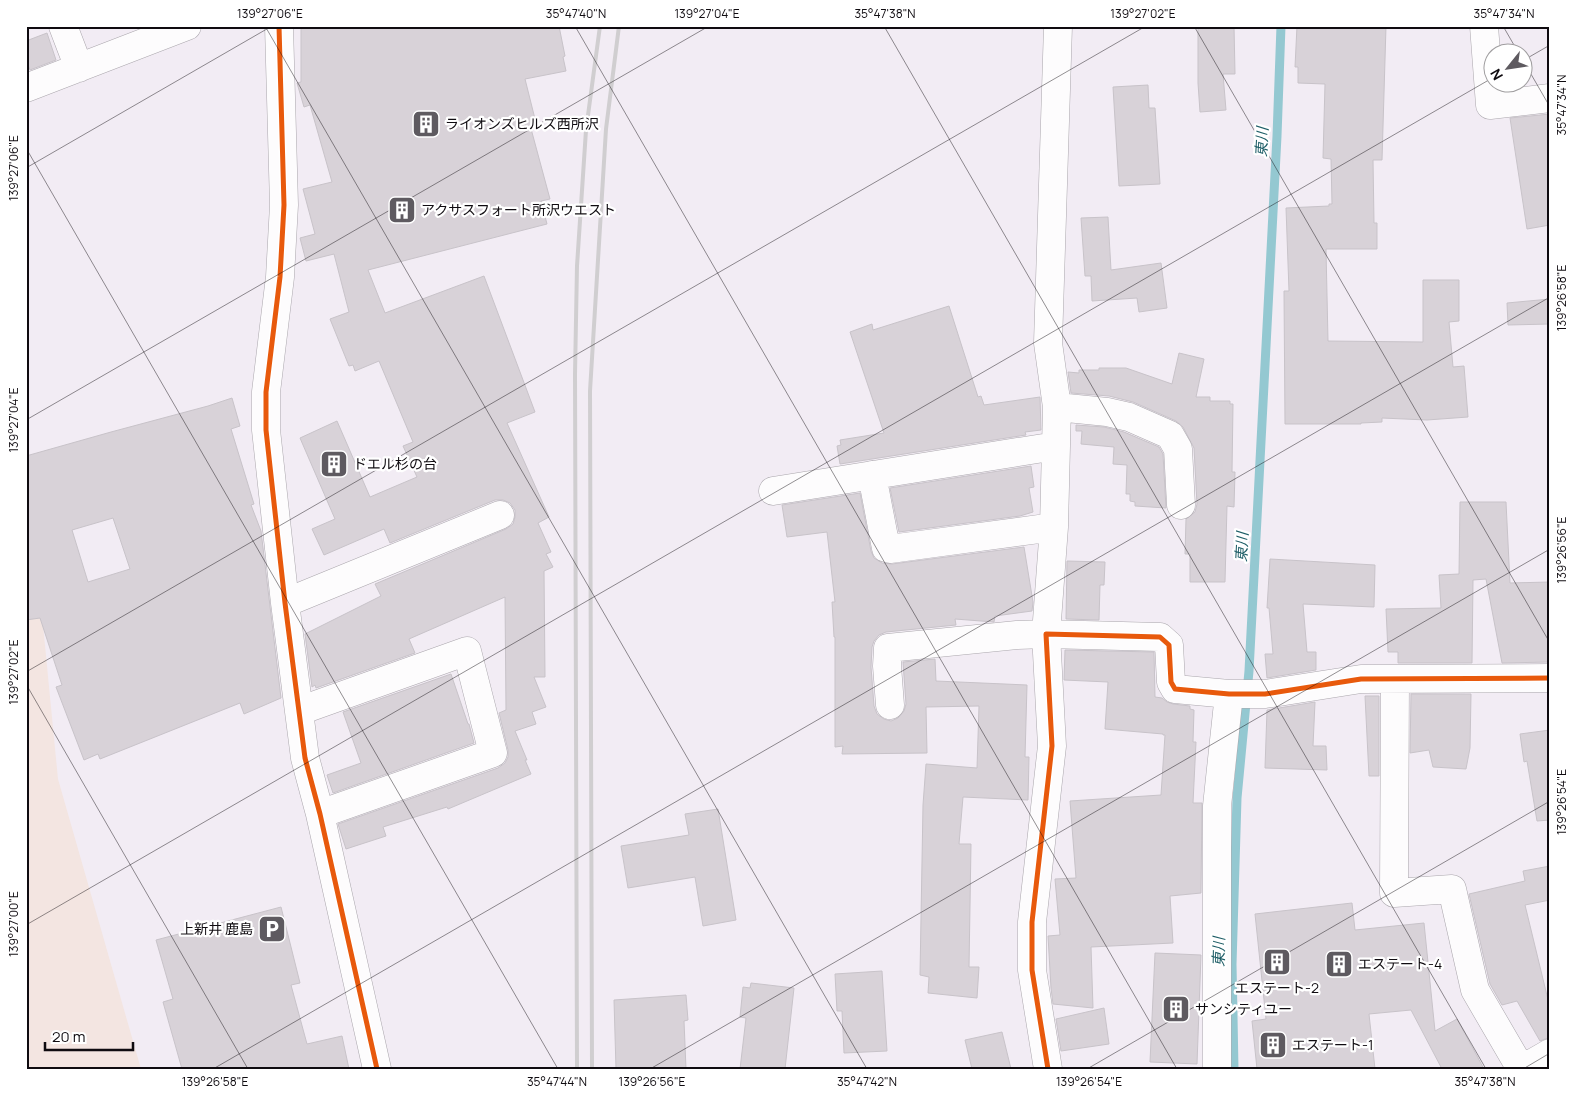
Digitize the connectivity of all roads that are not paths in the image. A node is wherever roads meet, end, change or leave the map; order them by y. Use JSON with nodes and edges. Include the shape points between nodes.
{"nodes":[{"id":1,"x":63,"y":26,"type":"edge"},
{"id":2,"x":187,"y":26,"type":"edge"},
{"id":3,"x":279,"y":26,"type":"edge"},
{"id":4,"x":1058,"y":26,"type":"edge"},
{"id":5,"x":1484,"y":26,"type":"edge"},
{"id":6,"x":79,"y":68,"type":"junction"},
{"id":7,"x":26,"y":88,"type":"edge"},
{"id":8,"x":1550,"y":98,"type":"edge"},
{"id":9,"x":1057,"y":407,"type":"junction"},
{"id":10,"x":1056,"y":446,"type":"junction"},
{"id":11,"x":872,"y":475,"type":"junction"},
{"id":12,"x":773,"y":491,"type":"dead end"},
{"id":13,"x":1182,"y":505,"type":"dead end"},
{"id":14,"x":500,"y":515,"type":"dead end"},
{"id":15,"x":1054,"y":527,"type":"junction"},
{"id":16,"x":284,"y":604,"type":"junction"},
{"id":17,"x":1046,"y":634,"type":"junction"},
{"id":18,"x":1550,"y":678,"type":"edge"},
{"id":19,"x":1395,"y":679,"type":"junction"},
{"id":20,"x":1229,"y":694,"type":"junction"},
{"id":21,"x":890,"y":705,"type":"dead end"},
{"id":22,"x":299,"y":711,"type":"junction"},
{"id":23,"x":320,"y":814,"type":"junction"},
{"id":24,"x":1550,"y":1053,"type":"edge"},
{"id":25,"x":377,"y":1069,"type":"edge"},
{"id":26,"x":1048,"y":1069,"type":"edge"},
{"id":27,"x":1217,"y":1069,"type":"edge"},
{"id":28,"x":1521,"y":1069,"type":"edge"}],
"edges":[{"from":1,"to":6,"type":"street"},
{"from":2,"to":6,"type":"street"},
{"from":3,"to":16,"type":"street","via":[[284,205],[280,277],[266,392],[266,430]]},
{"from":4,"to":9,"type":"street","via":[[1048,343]]},
{"from":5,"to":8,"type":"street","via":[[1490,105]]},
{"from":6,"to":7,"type":"street"},
{"from":9,"to":10,"type":"street"},
{"from":9,"to":13,"type":"street","via":[[1108,412],[1170,435],[1178,449]]},
{"from":10,"to":11,"type":"street"},
{"from":10,"to":15,"type":"street"},
{"from":11,"to":12,"type":"street"},
{"from":11,"to":15,"type":"street","via":[[886,548]]},
{"from":14,"to":16,"type":"street"},
{"from":15,"to":17,"type":"street"},
{"from":16,"to":22,"type":"street"},
{"from":17,"to":20,"type":"street","via":[[1160,637],[1169,645],[1171,682],[1175,689]]},
{"from":17,"to":21,"type":"street","via":[[888,648]]},
{"from":17,"to":26,"type":"street","via":[[1052,746],[1032,922],[1032,970]]},
{"from":18,"to":19,"type":"street"},
{"from":19,"to":20,"type":"street","via":[[1361,680],[1265,694]]},
{"from":19,"to":28,"type":"street","via":[[1394,893],[1452,889],[1475,990]]},
{"from":20,"to":27,"type":"street","via":[[1217,806]]},
{"from":22,"to":23,"type":"street","via":[[305,758]]},
{"from":22,"to":23,"type":"street","via":[[467,651],[493,753]]},
{"from":23,"to":25,"type":"street"},
{"from":24,"to":28,"type":"street"}]}
